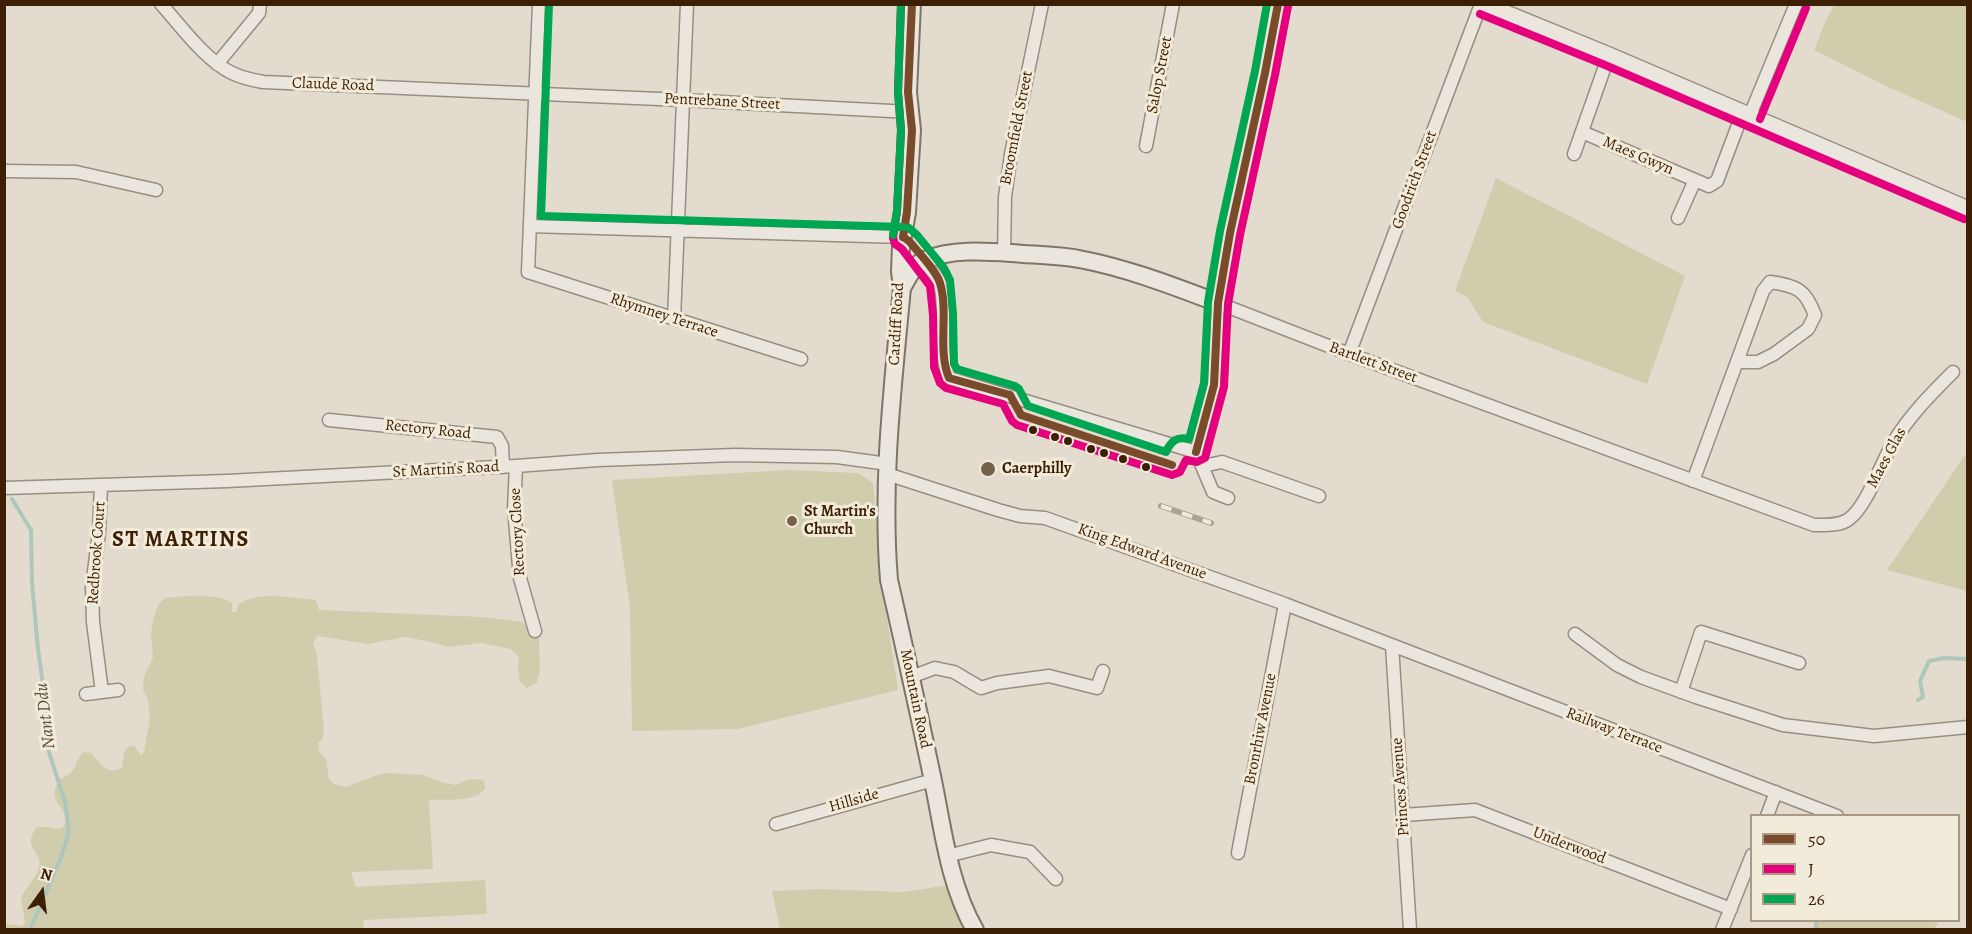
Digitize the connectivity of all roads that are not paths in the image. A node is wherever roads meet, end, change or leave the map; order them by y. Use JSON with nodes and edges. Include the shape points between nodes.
{"nodes":[{"id":1,"x":161,"y":4,"type":"edge"},
{"id":2,"x":260,"y":4,"type":"edge"},
{"id":3,"x":538,"y":4,"type":"edge"},
{"id":4,"x":687,"y":4,"type":"edge"},
{"id":5,"x":912,"y":4,"type":"edge"},
{"id":6,"x":1042,"y":4,"type":"edge"},
{"id":7,"x":1173,"y":4,"type":"edge"},
{"id":8,"x":1482,"y":4,"type":"edge"},
{"id":9,"x":1796,"y":4,"type":"edge"},
{"id":10,"x":1274,"y":5,"type":"edge"},
{"id":11,"x":1609,"y":55,"type":"junction"},
{"id":12,"x":218,"y":63,"type":"junction"},
{"id":13,"x":535,"y":94,"type":"junction"},
{"id":14,"x":683,"y":100,"type":"junction"},
{"id":15,"x":910,"y":112,"type":"junction"},
{"id":16,"x":1747,"y":114,"type":"junction"},
{"id":17,"x":1582,"y":132,"type":"junction"},
{"id":18,"x":1146,"y":146,"type":"dead end"},
{"id":19,"x":1574,"y":154,"type":"dead end"},
{"id":20,"x":4,"y":171,"type":"edge"},
{"id":21,"x":1695,"y":180,"type":"junction"},
{"id":22,"x":156,"y":190,"type":"dead end"},
{"id":23,"x":1968,"y":209,"type":"edge"},
{"id":24,"x":1678,"y":218,"type":"dead end"},
{"id":25,"x":530,"y":226,"type":"junction"},
{"id":26,"x":677,"y":230,"type":"junction"},
{"id":27,"x":903,"y":237,"type":"junction"},
{"id":28,"x":1004,"y":253,"type":"junction"},
{"id":29,"x":923,"y":261,"type":"junction"},
{"id":30,"x":902,"y":288,"type":"junction"},
{"id":31,"x":1218,"y":303,"type":"junction"},
{"id":32,"x":674,"y":319,"type":"junction"},
{"id":33,"x":1349,"y":354,"type":"junction"},
{"id":34,"x":801,"y":359,"type":"dead end"},
{"id":35,"x":1737,"y":362,"type":"junction"},
{"id":36,"x":1953,"y":372,"type":"dead end"},
{"id":37,"x":329,"y":420,"type":"dead end"},
{"id":38,"x":1196,"y":452,"type":"junction"},
{"id":39,"x":510,"y":466,"type":"junction"},
{"id":40,"x":1203,"y":466,"type":"junction"},
{"id":41,"x":888,"y":469,"type":"junction"},
{"id":42,"x":1693,"y":481,"type":"junction"},
{"id":43,"x":101,"y":485,"type":"junction"},
{"id":44,"x":4,"y":488,"type":"edge"},
{"id":45,"x":1319,"y":496,"type":"dead end"},
{"id":46,"x":1228,"y":498,"type":"dead end"},
{"id":47,"x":1814,"y":525,"type":"joint"},
{"id":48,"x":1285,"y":604,"type":"junction"},
{"id":49,"x":535,"y":631,"type":"dead end"},
{"id":50,"x":1575,"y":634,"type":"dead end"},
{"id":51,"x":1392,"y":645,"type":"junction"},
{"id":52,"x":1799,"y":663,"type":"dead end"},
{"id":53,"x":1103,"y":671,"type":"dead end"},
{"id":54,"x":911,"y":677,"type":"junction"},
{"id":55,"x":118,"y":690,"type":"dead end"},
{"id":56,"x":102,"y":692,"type":"junction"},
{"id":57,"x":1681,"y":692,"type":"junction"},
{"id":58,"x":86,"y":694,"type":"dead end"},
{"id":59,"x":1968,"y":727,"type":"edge"},
{"id":60,"x":933,"y":780,"type":"junction"},
{"id":61,"x":1776,"y":792,"type":"junction"},
{"id":62,"x":1768,"y":814,"type":"edge"},
{"id":63,"x":1832,"y":814,"type":"edge"},
{"id":64,"x":1403,"y":815,"type":"junction"},
{"id":65,"x":776,"y":824,"type":"dead end"},
{"id":66,"x":1238,"y":853,"type":"dead end"},
{"id":67,"x":947,"y":856,"type":"junction"},
{"id":68,"x":1750,"y":860,"type":"edge"},
{"id":69,"x":1056,"y":879,"type":"dead end"},
{"id":70,"x":1731,"y":909,"type":"junction"},
{"id":71,"x":975,"y":930,"type":"edge"},
{"id":72,"x":1410,"y":930,"type":"edge"},
{"id":73,"x":1722,"y":930,"type":"edge"}],
"edges":[{"from":1,"to":12,"type":"street","name":"Claude Road"},
{"from":2,"to":12,"type":"street","via":[[259,13]]},
{"from":3,"to":13,"type":"street"},
{"from":4,"to":14,"type":"street"},
{"from":5,"to":15,"type":"main road","name":"Cardiff Road"},
{"from":6,"to":28,"type":"street","name":"Broomfield Street","via":[[1011,154]]},
{"from":7,"to":18,"type":"street","name":"Salop Street"},
{"from":8,"to":11,"type":"street"},
{"from":8,"to":33,"type":"street","name":"Goodrich Street"},
{"from":9,"to":16,"type":"street"},
{"from":10,"to":31,"type":"main road"},
{"from":11,"to":16,"type":"street"},
{"from":11,"to":17,"type":"street","name":"Maes Gwyn"},
{"from":12,"to":13,"type":"street","name":"Claude Road","via":[[234,74],[263,82]]},
{"from":13,"to":14,"type":"street","name":"Pentrebane Street"},
{"from":13,"to":25,"type":"street"},
{"from":14,"to":15,"type":"street","name":"Pentrebane Street"},
{"from":14,"to":26,"type":"street"},
{"from":15,"to":27,"type":"main road","name":"Cardiff Road","via":[[908,212]]},
{"from":16,"to":21,"type":"street","name":"Maes Gwyn","via":[[1717,181],[1708,186]]},
{"from":16,"to":23,"type":"street"},
{"from":17,"to":19,"type":"street","name":"Maes Gwyn"},
{"from":17,"to":21,"type":"street","name":"Maes Gwyn"},
{"from":20,"to":22,"type":"street","via":[[76,172]]},
{"from":21,"to":24,"type":"street","name":"Maes Gwyn"},
{"from":25,"to":26,"type":"street"},
{"from":25,"to":32,"type":"street","name":"Rhymney Terrace","via":[[528,272]]},
{"from":26,"to":27,"type":"street"},
{"from":26,"to":32,"type":"street"},
{"from":27,"to":29,"type":"main road"},
{"from":27,"to":30,"type":"main road","name":"Cardiff Road"},
{"from":28,"to":29,"type":"main road","name":"Bartlett Street","via":[[966,251]]},
{"from":28,"to":31,"type":"main road","name":"Bartlett Street","via":[[1090,261]]},
{"from":29,"to":30,"type":"main road"},
{"from":29,"to":38,"type":"street","via":[[940,283],[944,366],[949,378]]},
{"from":30,"to":41,"type":"main road","name":"Cardiff Road"},
{"from":31,"to":33,"type":"street","name":"Bartlett Street"},
{"from":31,"to":38,"type":"street","via":[[1214,385]]},
{"from":32,"to":34,"type":"street","name":"Rhymney Terrace"},
{"from":33,"to":42,"type":"street","name":"Bartlett Street"},
{"from":35,"to":35,"type":"street","via":[[1762,291],[1770,282],[1789,285],[1808,297],[1815,315],[1808,330],[1758,362]]},
{"from":35,"to":42,"type":"street"},
{"from":36,"to":47,"type":"street","name":"Maes Glas","via":[[1906,422],[1858,509],[1848,520]]},
{"from":37,"to":39,"type":"street","name":"Rectory Road","via":[[497,437]]},
{"from":38,"to":40,"type":"street"},
{"from":39,"to":41,"type":"street","name":"St Martin's Road","via":[[747,455],[837,457]]},
{"from":39,"to":43,"type":"street","name":"St Martin's Road"},
{"from":39,"to":49,"type":"street","name":"Rectory Close","via":[[520,578]]},
{"from":40,"to":45,"type":"street","via":[[1222,462]]},
{"from":40,"to":46,"type":"street","via":[[1213,492]]},
{"from":41,"to":48,"type":"street","name":"King Edward Avenue","via":[[1009,513],[1044,518]]},
{"from":41,"to":54,"type":"main road","name":"Mountain Road","via":[[889,580]]},
{"from":42,"to":47,"type":"street","name":"Bartlett Street"},
{"from":43,"to":44,"type":"street","name":"St Martin's Road"},
{"from":43,"to":56,"type":"street","name":"Redbrook Court","via":[[92,587]]},
{"from":48,"to":51,"type":"street","name":"King Edward Avenue"},
{"from":48,"to":66,"type":"street","name":"Bronrhiw Avenue"},
{"from":50,"to":57,"type":"street","via":[[1617,664]]},
{"from":51,"to":61,"type":"street","name":"Railway Terrace"},
{"from":51,"to":64,"type":"street","name":"Princes Avenue"},
{"from":52,"to":57,"type":"street","via":[[1701,632]]},
{"from":53,"to":54,"type":"street","via":[[1097,688],[1049,676],[981,688],[954,672],[935,668]]},
{"from":54,"to":60,"type":"main road","name":"Mountain Road"},
{"from":55,"to":56,"type":"street"},
{"from":56,"to":58,"type":"street"},
{"from":57,"to":59,"type":"street","via":[[1783,725],[1874,736]]},
{"from":60,"to":65,"type":"street","name":"Hillside"},
{"from":60,"to":67,"type":"main road","name":"Mountain Road"},
{"from":61,"to":62,"type":"street"},
{"from":61,"to":63,"type":"street","name":"Railway Terrace"},
{"from":64,"to":70,"type":"street","name":"Underwood","via":[[1475,810]]},
{"from":64,"to":72,"type":"street","name":"Princes Avenue"},
{"from":67,"to":69,"type":"street","via":[[991,845],[1030,852]]},
{"from":67,"to":71,"type":"main road","name":"Mountain Road"},
{"from":68,"to":70,"type":"street"},
{"from":70,"to":73,"type":"street"}]}
